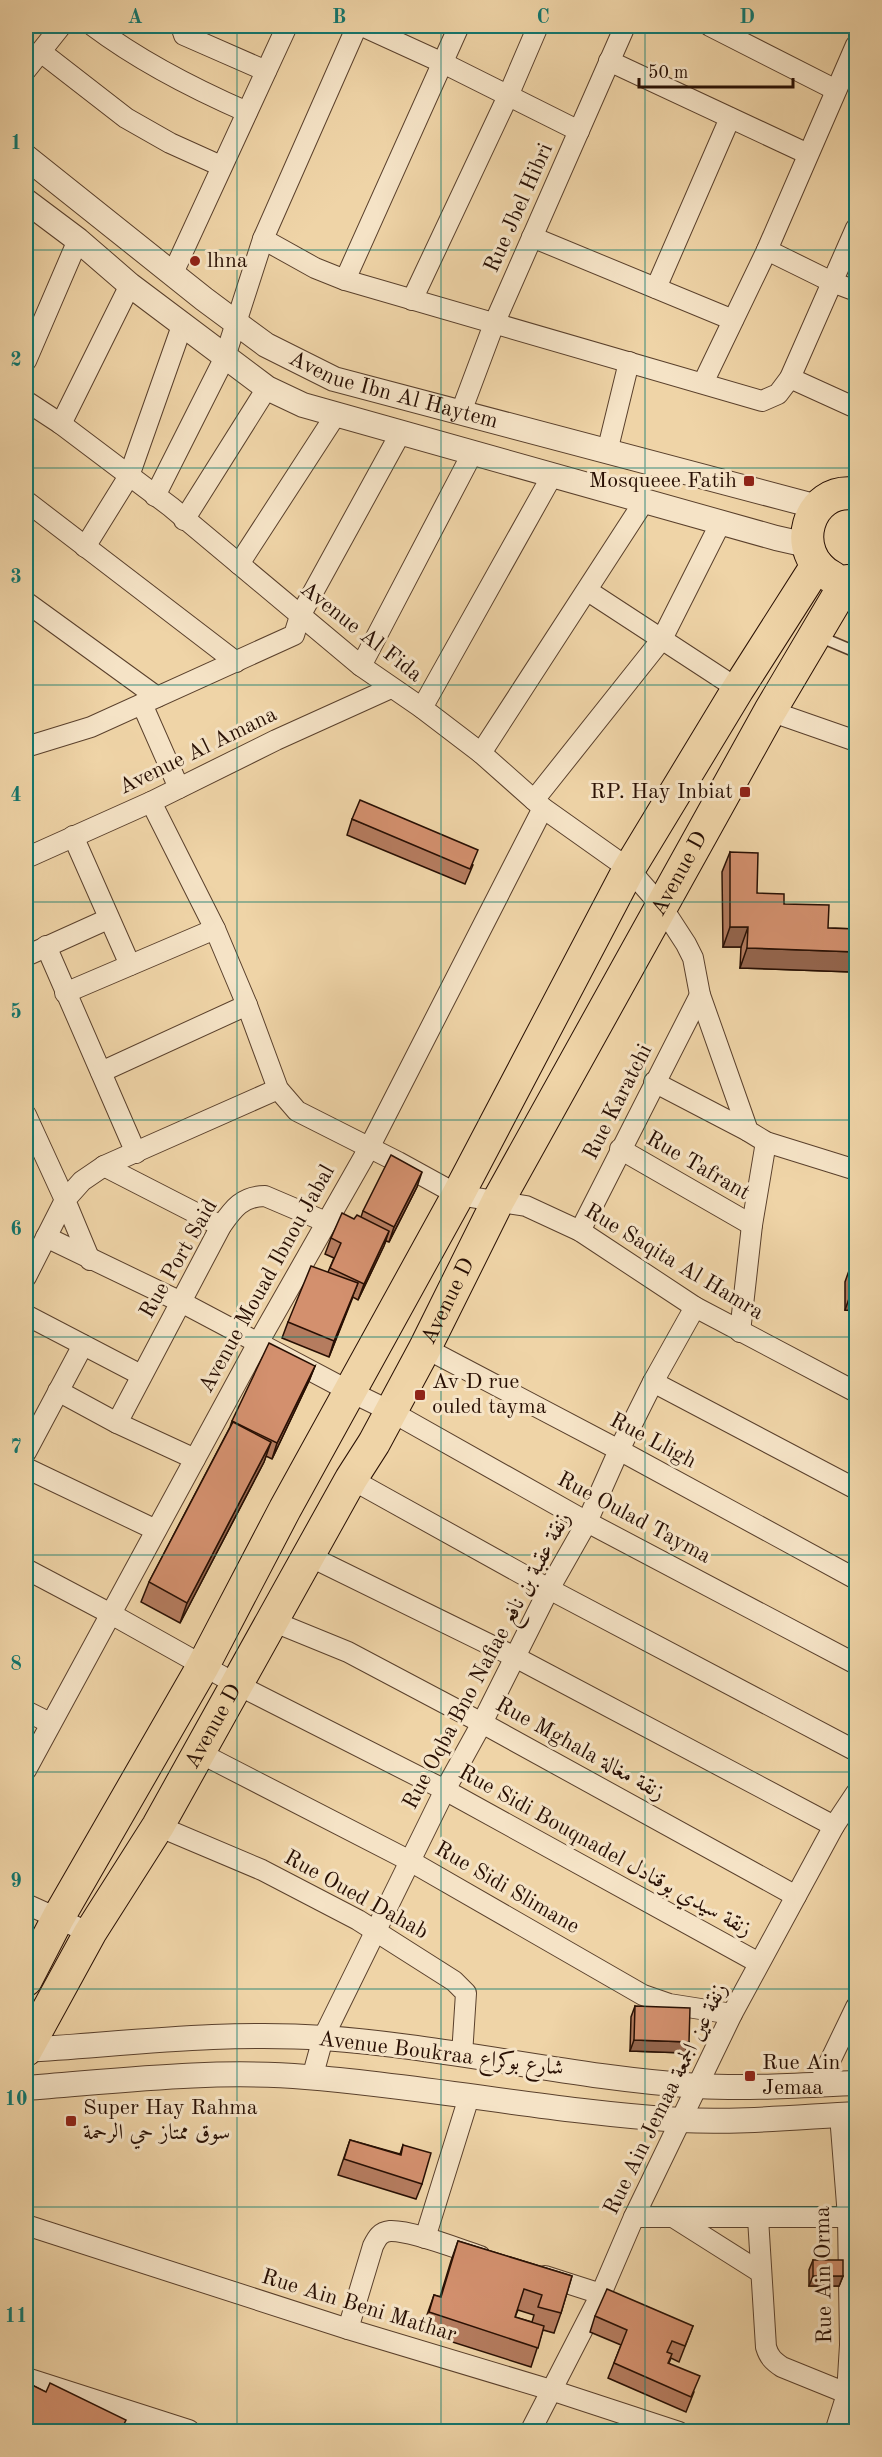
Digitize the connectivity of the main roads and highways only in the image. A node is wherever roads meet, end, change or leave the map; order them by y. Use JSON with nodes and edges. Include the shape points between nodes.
{"nodes":[{"id":1,"x":855,"y":490,"type":"edge"},
{"id":2,"x":812,"y":555,"type":"junction"},
{"id":3,"x":852,"y":581,"type":"edge"},
{"id":4,"x":26,"y":1980,"type":"edge"},
{"id":5,"x":26,"y":2050,"type":"edge"}],
"edges":[{"from":1,"to":2,"type":"main road","name":"Avenue D","via":[[828,499],[818,507],[809,525]]},
{"from":2,"to":3,"type":"main road","via":[[825,573]]},
{"from":2,"to":4,"type":"main road","name":"Avenue D","via":[[738,689],[629,869],[203,1666]]},
{"from":3,"to":5,"type":"main road","name":"Avenue D","via":[[814,635],[770,711],[498,1201],[425,1348],[200,1753],[90,1933]]}]}
